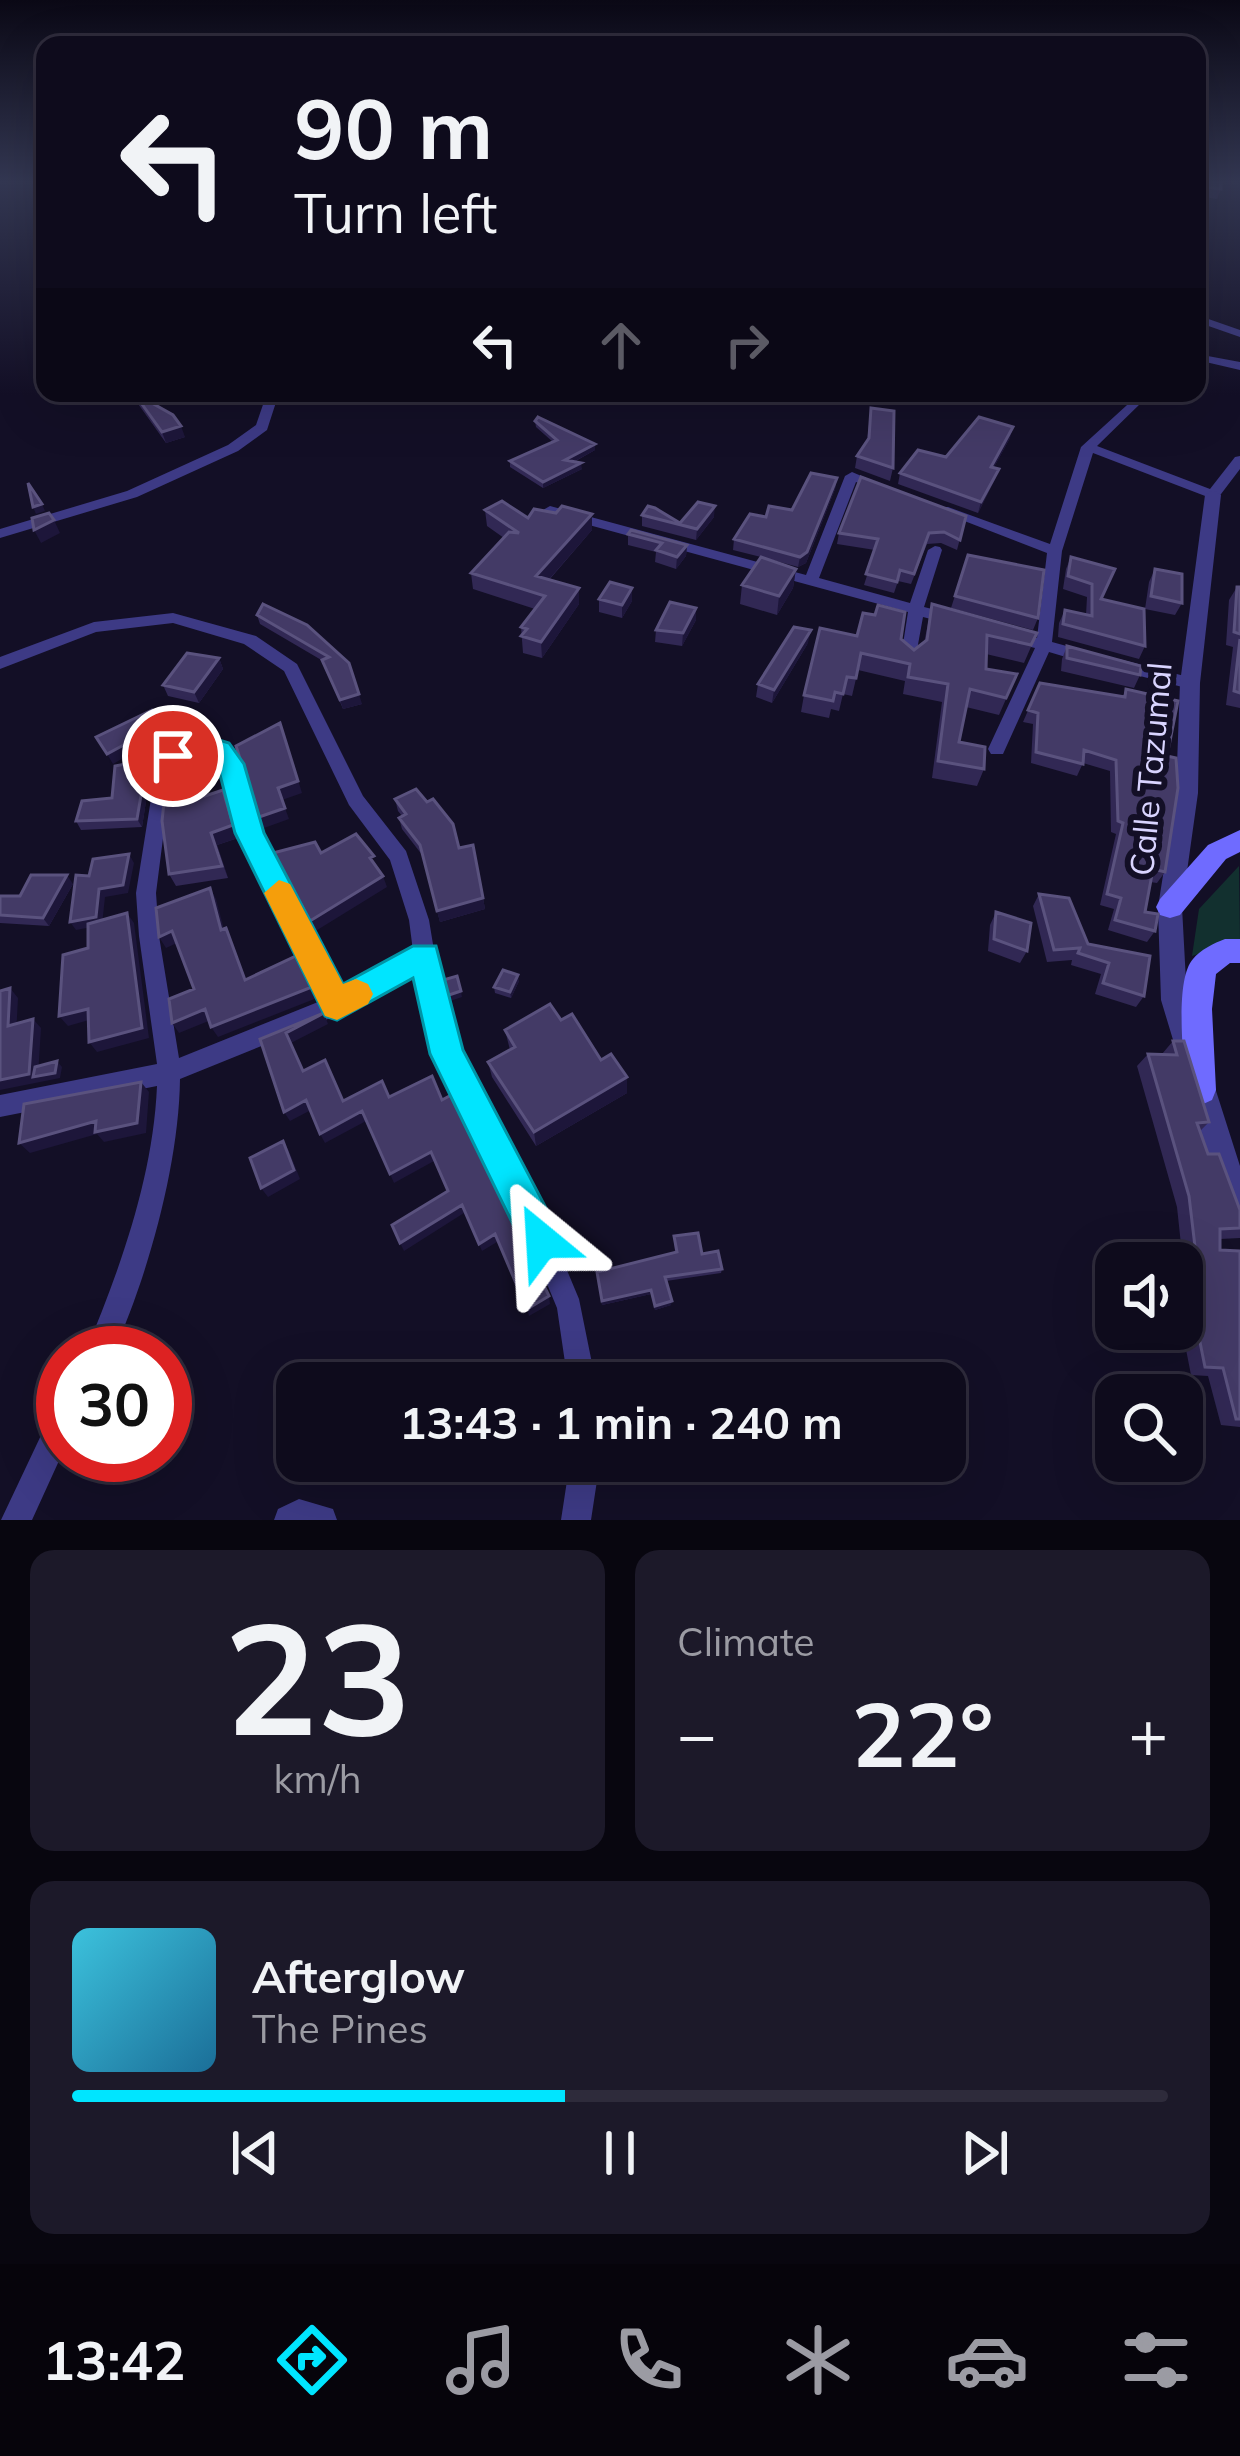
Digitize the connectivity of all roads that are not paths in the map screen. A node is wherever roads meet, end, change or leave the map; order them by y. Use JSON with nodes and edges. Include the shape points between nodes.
{"nodes":[{"id":1,"x":1206,"y":321,"type":"edge"},
{"id":2,"x":1240,"y":334,"type":"edge"},
{"id":3,"x":1206,"y":359,"type":"edge"},
{"id":4,"x":1240,"y":366,"type":"edge"},
{"id":5,"x":270,"y":402,"type":"edge"},
{"id":6,"x":1135,"y":402,"type":"edge"},
{"id":7,"x":1088,"y":447,"type":"junction"},
{"id":8,"x":1240,"y":460,"type":"edge"},
{"id":9,"x":893,"y":491,"type":"edge"},
{"id":10,"x":1213,"y":495,"type":"junction"},
{"id":11,"x":934,"y":506,"type":"edge"},
{"id":12,"x":550,"y":510,"type":"edge"},
{"id":13,"x":0,"y":534,"type":"edge"},
{"id":14,"x":935,"y":550,"type":"dead end"},
{"id":15,"x":1055,"y":551,"type":"junction"},
{"id":16,"x":812,"y":580,"type":"junction"},
{"id":17,"x":916,"y":609,"type":"junction"},
{"id":18,"x":1044,"y":646,"type":"junction"},
{"id":19,"x":909,"y":657,"type":"edge"},
{"id":20,"x":0,"y":663,"type":"edge"},
{"id":21,"x":1190,"y":683,"type":"junction"},
{"id":22,"x":997,"y":749,"type":"dead end"},
{"id":23,"x":1240,"y":840,"type":"edge"},
{"id":24,"x":1170,"y":907,"type":"junction"},
{"id":25,"x":1240,"y":951,"type":"edge"},
{"id":26,"x":424,"y":956,"type":"junction"},
{"id":27,"x":337,"y":1005,"type":"junction"},
{"id":28,"x":170,"y":1073,"type":"junction"},
{"id":29,"x":1201,"y":1090,"type":"junction"},
{"id":30,"x":0,"y":1106,"type":"edge"},
{"id":31,"x":1240,"y":1212,"type":"edge"},
{"id":32,"x":114,"y":1326,"type":"edge"},
{"id":33,"x":579,"y":1362,"type":"edge"},
{"id":34,"x":36,"y":1477,"type":"edge"},
{"id":35,"x":582,"y":1482,"type":"edge"},
{"id":36,"x":16,"y":1520,"type":"edge"},
{"id":37,"x":289,"y":1520,"type":"edge"},
{"id":38,"x":322,"y":1520,"type":"edge"},
{"id":39,"x":576,"y":1520,"type":"edge"}],
"edges":[{"from":1,"to":2,"type":"street"},
{"from":3,"to":4,"type":"street"},
{"from":5,"to":13,"type":"street","via":[[262,427],[233,448],[132,494]]},
{"from":6,"to":7,"type":"street"},
{"from":7,"to":10,"type":"street"},
{"from":7,"to":15,"type":"street"},
{"from":8,"to":10,"type":"street"},
{"from":9,"to":16,"type":"street","via":[[852,476]]},
{"from":10,"to":21,"type":"street","name":"Calle Tazumal"},
{"from":11,"to":15,"type":"street"},
{"from":12,"to":16,"type":"street"},
{"from":14,"to":17,"type":"street"},
{"from":15,"to":18,"type":"street"},
{"from":16,"to":17,"type":"street"},
{"from":17,"to":18,"type":"street"},
{"from":17,"to":19,"type":"street"},
{"from":18,"to":21,"type":"street"},
{"from":18,"to":22,"type":"street"},
{"from":20,"to":26,"type":"street","via":[[94,627],[173,618],[250,640],[291,668],[356,800],[399,857]]},
{"from":21,"to":24,"type":"street","name":"Calle Tazumal"},
{"from":23,"to":24,"type":"main road","via":[[1217,852]]},
{"from":24,"to":29,"type":"street","name":"Calle Tazumal","via":[[1174,1000]]},
{"from":25,"to":29,"type":"main road","via":[[1215,955],[1202,968]]},
{"from":26,"to":27,"type":"street"},
{"from":26,"to":33,"type":"street","via":[[447,1054],[542,1241],[570,1308]]},
{"from":27,"to":28,"type":"street"},
{"from":27,"to":28,"type":"street","via":[[249,833],[231,764],[206,746],[173,756],[163,766],[146,892]]},
{"from":28,"to":30,"type":"street"},
{"from":28,"to":32,"type":"street","via":[[138,1245]]},
{"from":29,"to":31,"type":"street","name":"Calle Tazumal"},
{"from":34,"to":36,"type":"street"},
{"from":35,"to":39,"type":"street"},
{"from":37,"to":38,"type":"street"}]}
